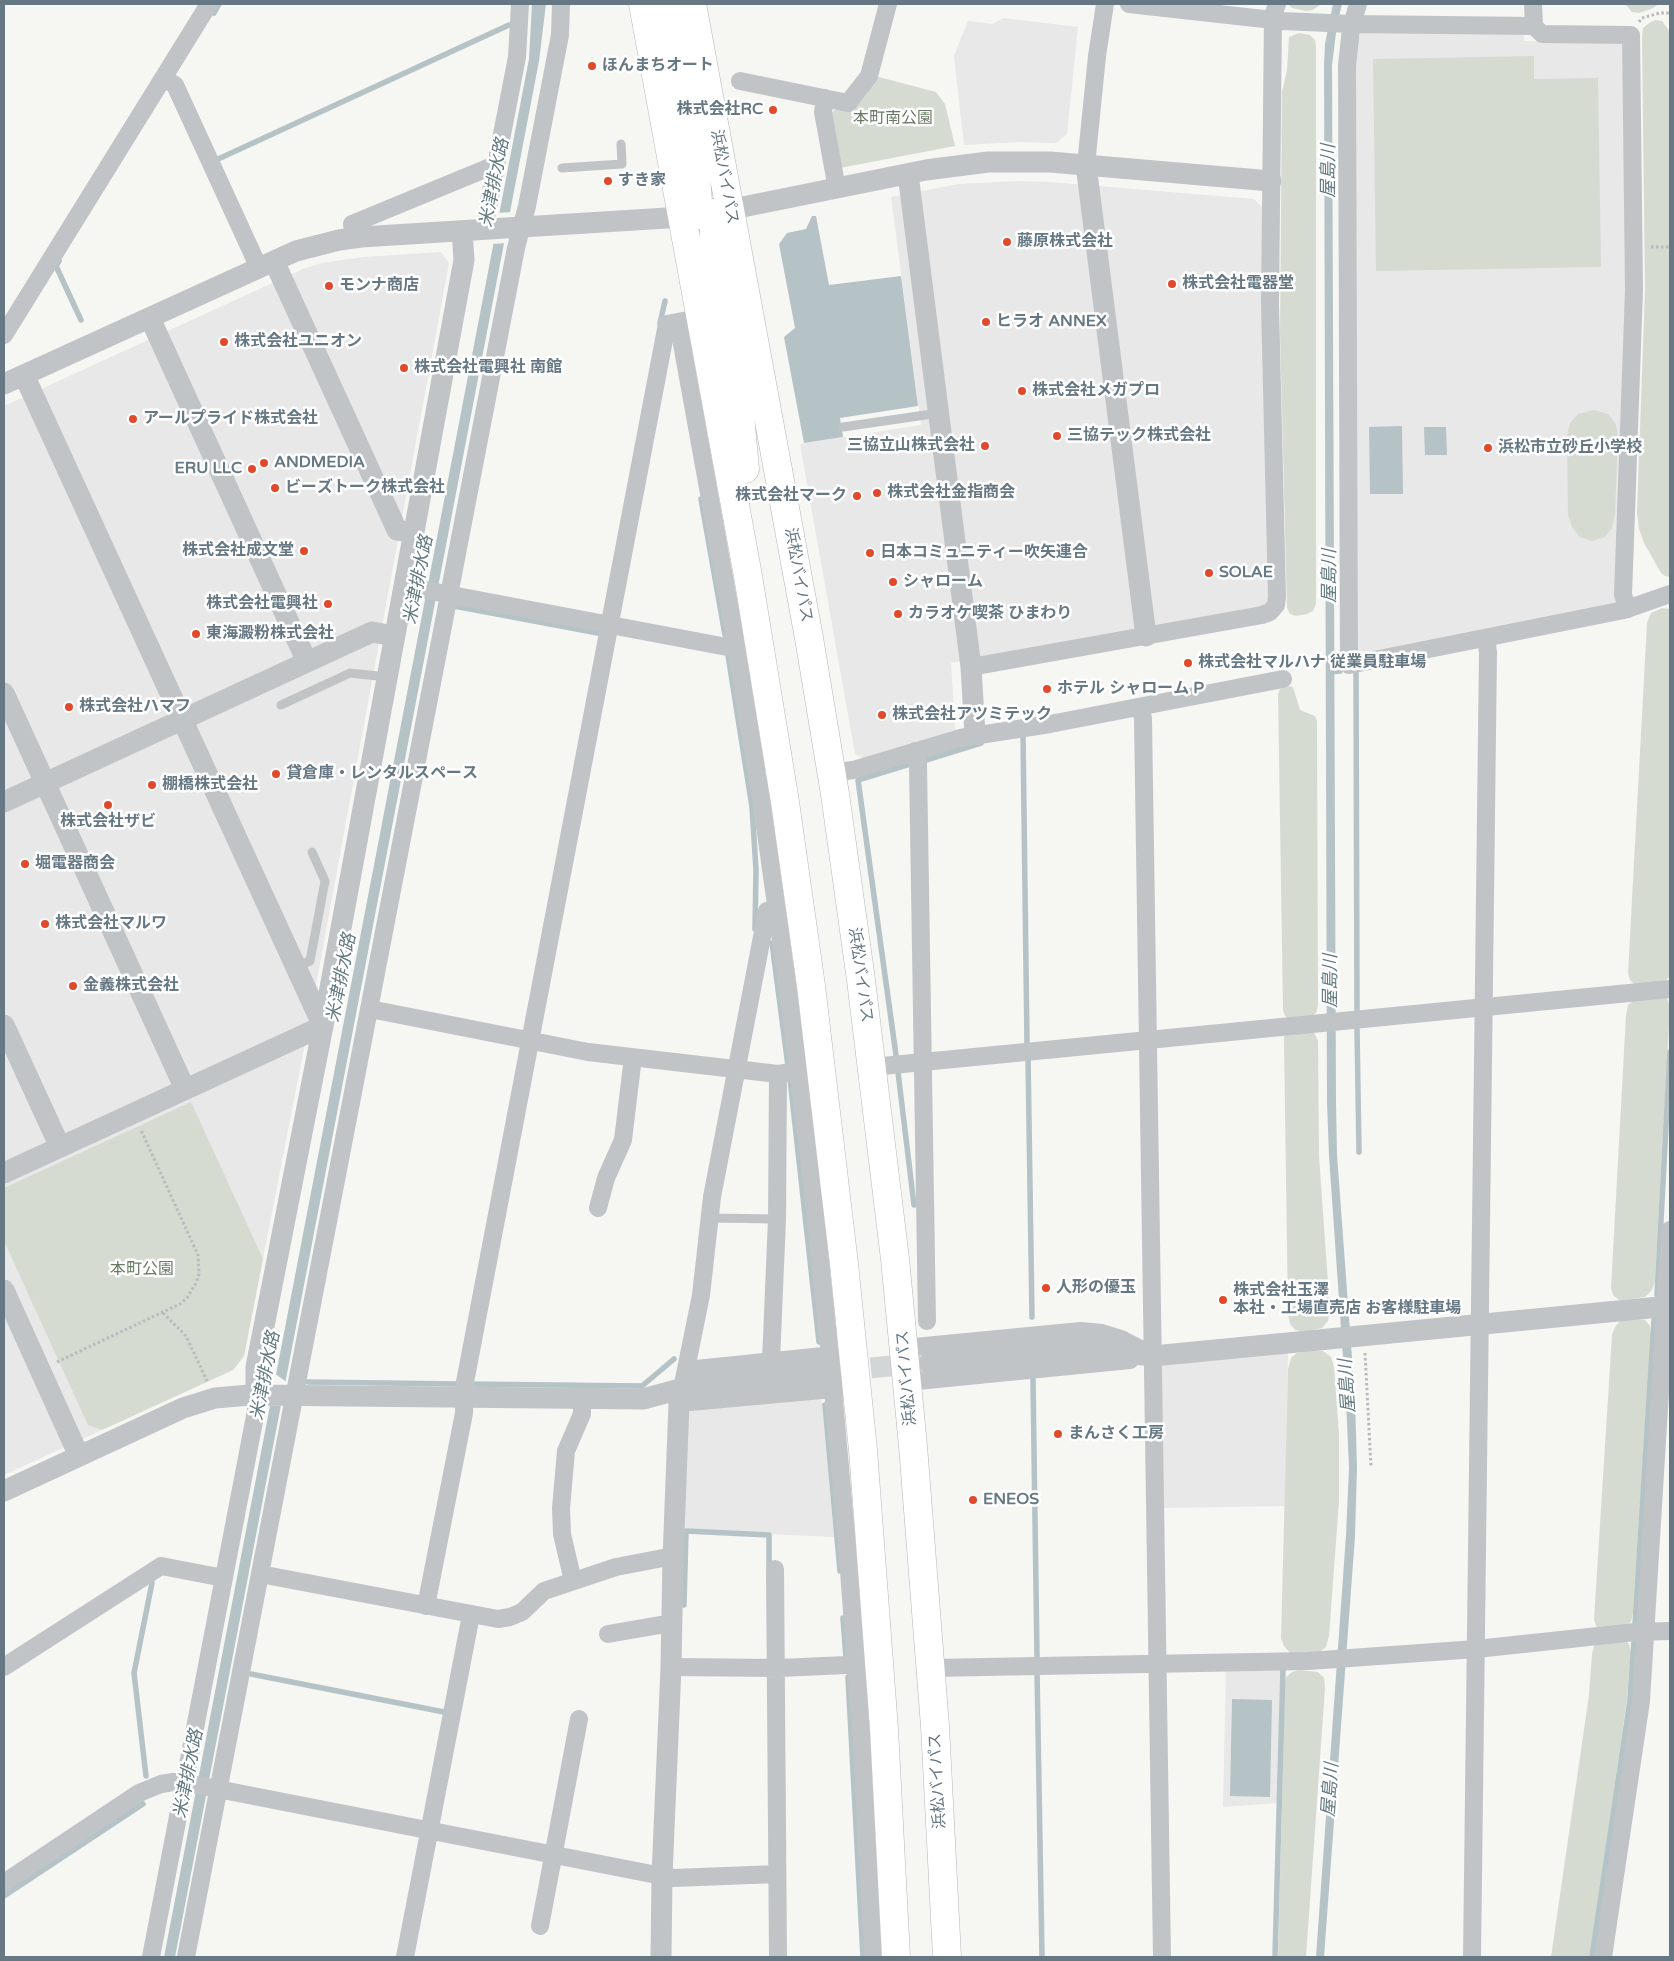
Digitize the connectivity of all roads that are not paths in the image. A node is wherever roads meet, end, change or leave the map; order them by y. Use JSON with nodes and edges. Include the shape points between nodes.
{"nodes":[{"id":1,"x":210,"y":4,"type":"edge"},
{"id":2,"x":520,"y":4,"type":"edge"},
{"id":3,"x":562,"y":4,"type":"edge"},
{"id":4,"x":643,"y":4,"type":"edge"},
{"id":5,"x":671,"y":4,"type":"edge"},
{"id":6,"x":692,"y":4,"type":"edge"},
{"id":7,"x":888,"y":4,"type":"edge"},
{"id":8,"x":1105,"y":4,"type":"edge"},
{"id":9,"x":1129,"y":4,"type":"edge"},
{"id":10,"x":1358,"y":4,"type":"edge"},
{"id":11,"x":1533,"y":4,"type":"edge"},
{"id":12,"x":1275,"y":12,"type":"edge"},
{"id":13,"x":1349,"y":24,"type":"junction"},
{"id":14,"x":1534,"y":26,"type":"junction"},
{"id":15,"x":164,"y":78,"type":"junction"},
{"id":16,"x":740,"y":81,"type":"dead end"},
{"id":17,"x":826,"y":98,"type":"junction"},
{"id":18,"x":621,"y":144,"type":"dead end"},
{"id":19,"x":1086,"y":165,"type":"junction"},
{"id":20,"x":495,"y":168,"type":"junction"},
{"id":21,"x":562,"y":168,"type":"dead end"},
{"id":22,"x":908,"y":174,"type":"junction"},
{"id":23,"x":1271,"y":181,"type":"junction"},
{"id":24,"x":837,"y":189,"type":"junction"},
{"id":25,"x":706,"y":214,"type":"junction"},
{"id":26,"x":519,"y":227,"type":"junction"},
{"id":27,"x":487,"y":229,"type":"junction"},
{"id":28,"x":462,"y":230,"type":"junction"},
{"id":29,"x":354,"y":238,"type":"junction"},
{"id":30,"x":266,"y":265,"type":"junction"},
{"id":31,"x":150,"y":318,"type":"junction"},
{"id":32,"x":690,"y":320,"type":"junction"},
{"id":33,"x":4,"y":335,"type":"edge"},
{"id":34,"x":24,"y":375,"type":"junction"},
{"id":35,"x":4,"y":384,"type":"edge"},
{"id":36,"x":938,"y":413,"type":"junction"},
{"id":37,"x":843,"y":427,"type":"dead end"},
{"id":38,"x":414,"y":533,"type":"junction"},
{"id":39,"x":748,"y":576,"type":"junction"},
{"id":40,"x":412,"y":587,"type":"junction"},
{"id":41,"x":446,"y":594,"type":"junction"},
{"id":42,"x":1670,"y":594,"type":"edge"},
{"id":43,"x":1628,"y":609,"type":"junction"},
{"id":44,"x":609,"y":625,"type":"junction"},
{"id":45,"x":394,"y":636,"type":"junction"},
{"id":46,"x":1146,"y":636,"type":"junction"},
{"id":47,"x":1486,"y":638,"type":"junction"},
{"id":48,"x":736,"y":646,"type":"junction"},
{"id":49,"x":307,"y":662,"type":"junction"},
{"id":50,"x":971,"y":667,"type":"junction"},
{"id":51,"x":387,"y":677,"type":"junction"},
{"id":52,"x":1283,"y":679,"type":"dead end"},
{"id":53,"x":4,"y":693,"type":"edge"},
{"id":54,"x":281,"y":705,"type":"dead end"},
{"id":55,"x":1141,"y":706,"type":"junction"},
{"id":56,"x":182,"y":720,"type":"junction"},
{"id":57,"x":975,"y":735,"type":"junction"},
{"id":58,"x":915,"y":751,"type":"junction"},
{"id":59,"x":832,"y":773,"type":"junction"},
{"id":60,"x":45,"y":783,"type":"junction"},
{"id":61,"x":4,"y":802,"type":"edge"},
{"id":62,"x":312,"y":852,"type":"dead end"},
{"id":63,"x":777,"y":910,"type":"junction"},
{"id":64,"x":296,"y":967,"type":"junction"},
{"id":65,"x":1670,"y":989,"type":"edge"},
{"id":66,"x":1484,"y":1007,"type":"junction"},
{"id":67,"x":370,"y":1009,"type":"junction"},
{"id":68,"x":4,"y":1025,"type":"edge"},
{"id":69,"x":323,"y":1026,"type":"junction"},
{"id":70,"x":1148,"y":1039,"type":"junction"},
{"id":71,"x":530,"y":1040,"type":"junction"},
{"id":72,"x":633,"y":1057,"type":"junction"},
{"id":73,"x":923,"y":1061,"type":"junction"},
{"id":74,"x":872,"y":1067,"type":"junction"},
{"id":75,"x":737,"y":1069,"type":"junction"},
{"id":76,"x":798,"y":1071,"type":"junction"},
{"id":77,"x":778,"y":1074,"type":"junction"},
{"id":78,"x":185,"y":1090,"type":"junction"},
{"id":79,"x":60,"y":1147,"type":"junction"},
{"id":80,"x":4,"y":1173,"type":"edge"},
{"id":81,"x":598,"y":1208,"type":"dead end"},
{"id":82,"x":709,"y":1218,"type":"junction"},
{"id":83,"x":777,"y":1219,"type":"junction"},
{"id":84,"x":1670,"y":1230,"type":"edge"},
{"id":85,"x":927,"y":1286,"type":"junction"},
{"id":86,"x":4,"y":1290,"type":"edge"},
{"id":87,"x":1668,"y":1306,"type":"edge"},
{"id":88,"x":927,"y":1321,"type":"dead end"},
{"id":89,"x":1480,"y":1324,"type":"junction"},
{"id":90,"x":919,"y":1352,"type":"junction"},
{"id":91,"x":1153,"y":1356,"type":"junction"},
{"id":92,"x":771,"y":1361,"type":"junction"},
{"id":93,"x":839,"y":1371,"type":"junction"},
{"id":94,"x":907,"y":1382,"type":"junction"},
{"id":95,"x":682,"y":1387,"type":"junction"},
{"id":96,"x":259,"y":1395,"type":"junction"},
{"id":97,"x":294,"y":1395,"type":"junction"},
{"id":98,"x":464,"y":1397,"type":"junction"},
{"id":99,"x":582,"y":1399,"type":"junction"},
{"id":100,"x":80,"y":1456,"type":"junction"},
{"id":101,"x":4,"y":1490,"type":"edge"},
{"id":102,"x":673,"y":1559,"type":"junction"},
{"id":103,"x":775,"y":1568,"type":"dead end"},
{"id":104,"x":260,"y":1574,"type":"junction"},
{"id":105,"x":224,"y":1578,"type":"junction"},
{"id":106,"x":573,"y":1581,"type":"junction"},
{"id":107,"x":426,"y":1606,"type":"junction"},
{"id":108,"x":471,"y":1615,"type":"junction"},
{"id":109,"x":671,"y":1625,"type":"junction"},
{"id":110,"x":1670,"y":1631,"type":"edge"},
{"id":111,"x":1646,"y":1632,"type":"junction"},
{"id":112,"x":608,"y":1634,"type":"dead end"},
{"id":113,"x":1476,"y":1649,"type":"junction"},
{"id":114,"x":1158,"y":1663,"type":"junction"},
{"id":115,"x":868,"y":1664,"type":"junction"},
{"id":116,"x":4,"y":1667,"type":"edge"},
{"id":117,"x":671,"y":1667,"type":"junction"},
{"id":118,"x":776,"y":1667,"type":"junction"},
{"id":119,"x":931,"y":1668,"type":"junction"},
{"id":120,"x":579,"y":1719,"type":"dead end"},
{"id":121,"x":188,"y":1783,"type":"junction"},
{"id":122,"x":216,"y":1788,"type":"junction"},
{"id":123,"x":429,"y":1830,"type":"junction"},
{"id":124,"x":553,"y":1854,"type":"junction"},
{"id":125,"x":778,"y":1874,"type":"junction"},
{"id":126,"x":662,"y":1876,"type":"junction"},
{"id":127,"x":4,"y":1883,"type":"edge"},
{"id":128,"x":540,"y":1926,"type":"dead end"},
{"id":129,"x":151,"y":1957,"type":"edge"},
{"id":130,"x":186,"y":1957,"type":"edge"},
{"id":131,"x":405,"y":1957,"type":"edge"},
{"id":132,"x":661,"y":1957,"type":"edge"},
{"id":133,"x":778,"y":1957,"type":"edge"},
{"id":134,"x":873,"y":1957,"type":"edge"},
{"id":135,"x":896,"y":1957,"type":"edge"},
{"id":136,"x":947,"y":1957,"type":"edge"},
{"id":137,"x":1162,"y":1957,"type":"edge"},
{"id":138,"x":1472,"y":1957,"type":"edge"},
{"id":139,"x":1603,"y":1957,"type":"edge"}],
"edges":[{"from":1,"to":15,"type":"street"},
{"from":2,"to":20,"type":"street","via":[[516,57]]},
{"from":3,"to":26,"type":"street","via":[[560,35]]},
{"from":4,"to":25,"type":"highway","name":"浜松バイパス"},
{"from":5,"to":25,"type":"highway","via":[[678,73]]},
{"from":6,"to":25,"type":"highway","name":"浜松バイパス"},
{"from":7,"to":17,"type":"street","via":[[870,76],[848,103]]},
{"from":8,"to":19,"type":"street"},
{"from":9,"to":12,"type":"street"},
{"from":10,"to":13,"type":"street"},
{"from":11,"to":14,"type":"street"},
{"from":12,"to":13,"type":"street","via":[[1314,22]]},
{"from":12,"to":23,"type":"street"},
{"from":13,"to":14,"type":"street"},
{"from":13,"to":47,"type":"street","via":[[1350,665]]},
{"from":14,"to":43,"type":"street","via":[[1542,34],[1631,35],[1634,290],[1623,594]]},
{"from":15,"to":30,"type":"street","via":[[175,85]]},
{"from":15,"to":33,"type":"street"},
{"from":16,"to":17,"type":"street"},
{"from":17,"to":24,"type":"street","via":[[823,112]]},
{"from":18,"to":21,"type":"lane","via":[[622,164]]},
{"from":19,"to":22,"type":"street","via":[[988,162]]},
{"from":19,"to":23,"type":"street"},
{"from":19,"to":46,"type":"street"},
{"from":20,"to":27,"type":"street","via":[[486,217]]},
{"from":20,"to":29,"type":"street","via":[[490,167],[352,224]]},
{"from":22,"to":24,"type":"street"},
{"from":22,"to":36,"type":"street"},
{"from":23,"to":46,"type":"street","via":[[1270,358],[1276,605],[1262,615]]},
{"from":24,"to":25,"type":"street"},
{"from":25,"to":26,"type":"street"},
{"from":25,"to":32,"type":"highway","name":"浜松バイパス"},
{"from":25,"to":39,"type":"highway","via":[[714,236],[733,340],[746,478]]},
{"from":25,"to":59,"type":"highway","name":"浜松バイパス","via":[[804,608]]},
{"from":26,"to":27,"type":"street"},
{"from":26,"to":41,"type":"street"},
{"from":27,"to":28,"type":"street"},
{"from":28,"to":29,"type":"street"},
{"from":28,"to":38,"type":"street","via":[[464,260]]},
{"from":29,"to":30,"type":"street","via":[[317,244]]},
{"from":30,"to":31,"type":"street"},
{"from":30,"to":38,"type":"street","via":[[397,530]]},
{"from":31,"to":34,"type":"street"},
{"from":31,"to":49,"type":"street"},
{"from":32,"to":39,"type":"highway","name":"浜松バイパス"},
{"from":32,"to":44,"type":"street","via":[[667,324]]},
{"from":32,"to":48,"type":"street"},
{"from":34,"to":35,"type":"street"},
{"from":34,"to":56,"type":"street"},
{"from":36,"to":37,"type":"lane"},
{"from":36,"to":50,"type":"street"},
{"from":38,"to":40,"type":"street"},
{"from":39,"to":93,"type":"highway","name":"浜松バイパス","via":[[805,940],[832,1153]]},
{"from":40,"to":41,"type":"street"},
{"from":40,"to":45,"type":"street"},
{"from":41,"to":44,"type":"street"},
{"from":41,"to":67,"type":"street"},
{"from":42,"to":43,"type":"street"},
{"from":43,"to":47,"type":"street"},
{"from":44,"to":48,"type":"street"},
{"from":44,"to":71,"type":"street"},
{"from":45,"to":49,"type":"street","via":[[372,632]]},
{"from":45,"to":51,"type":"street"},
{"from":46,"to":50,"type":"street"},
{"from":47,"to":66,"type":"street"},
{"from":48,"to":63,"type":"street"},
{"from":49,"to":56,"type":"street"},
{"from":50,"to":57,"type":"street"},
{"from":51,"to":54,"type":"lane","via":[[350,673]]},
{"from":51,"to":69,"type":"street"},
{"from":52,"to":55,"type":"street"},
{"from":53,"to":60,"type":"street"},
{"from":55,"to":57,"type":"street"},
{"from":55,"to":70,"type":"street"},
{"from":56,"to":60,"type":"street"},
{"from":56,"to":64,"type":"street"},
{"from":57,"to":58,"type":"street"},
{"from":58,"to":59,"type":"street"},
{"from":58,"to":73,"type":"street","via":[[918,764]]},
{"from":59,"to":74,"type":"highway","name":"浜松バイパス"},
{"from":60,"to":61,"type":"street"},
{"from":60,"to":78,"type":"street"},
{"from":62,"to":64,"type":"lane","via":[[325,881],[310,960]]},
{"from":63,"to":75,"type":"street","via":[[768,911]]},
{"from":63,"to":76,"type":"street"},
{"from":64,"to":69,"type":"street"},
{"from":65,"to":66,"type":"street"},
{"from":66,"to":70,"type":"street"},
{"from":66,"to":89,"type":"street"},
{"from":67,"to":71,"type":"street"},
{"from":67,"to":97,"type":"street"},
{"from":68,"to":79,"type":"street"},
{"from":69,"to":78,"type":"street"},
{"from":69,"to":96,"type":"street","via":[[256,1367]]},
{"from":70,"to":73,"type":"street"},
{"from":70,"to":91,"type":"street"},
{"from":71,"to":72,"type":"street"},
{"from":71,"to":98,"type":"street"},
{"from":72,"to":75,"type":"street"},
{"from":72,"to":81,"type":"street","via":[[623,1140],[606,1178]]},
{"from":73,"to":74,"type":"street"},
{"from":73,"to":85,"type":"street"},
{"from":74,"to":90,"type":"highway","name":"浜松バイパス"},
{"from":75,"to":77,"type":"street"},
{"from":75,"to":82,"type":"street"},
{"from":76,"to":77,"type":"street"},
{"from":76,"to":93,"type":"street"},
{"from":77,"to":83,"type":"street"},
{"from":78,"to":79,"type":"street"},
{"from":79,"to":80,"type":"street"},
{"from":82,"to":83,"type":"lane"},
{"from":82,"to":95,"type":"street","via":[[701,1295]]},
{"from":83,"to":92,"type":"street"},
{"from":84,"to":87,"type":"street"},
{"from":85,"to":88,"type":"street"},
{"from":85,"to":90,"type":"street","via":[[920,1320]]},
{"from":86,"to":100,"type":"street"},
{"from":87,"to":89,"type":"street"},
{"from":87,"to":111,"type":"street"},
{"from":89,"to":91,"type":"street"},
{"from":89,"to":113,"type":"street"},
{"from":90,"to":91,"type":"street","via":[[1082,1349]]},
{"from":90,"to":94,"type":"highway","name":"浜松バイパス"},
{"from":91,"to":94,"type":"street"},
{"from":91,"to":114,"type":"street"},
{"from":92,"to":93,"type":"street"},
{"from":92,"to":95,"type":"street"},
{"from":93,"to":95,"type":"street"},
{"from":93,"to":115,"type":"highway","name":"浜松バイパス"},
{"from":94,"to":119,"type":"highway","name":"浜松バイパス"},
{"from":95,"to":99,"type":"street","via":[[642,1399]]},
{"from":95,"to":102,"type":"street"},
{"from":96,"to":97,"type":"street"},
{"from":96,"to":100,"type":"street","via":[[233,1395],[199,1402]]},
{"from":96,"to":105,"type":"street"},
{"from":97,"to":98,"type":"street"},
{"from":97,"to":104,"type":"street"},
{"from":98,"to":99,"type":"street"},
{"from":98,"to":107,"type":"street","via":[[464,1413]]},
{"from":99,"to":106,"type":"street","via":[[582,1414],[566,1451],[561,1508],[562,1534]]},
{"from":100,"to":101,"type":"street"},
{"from":102,"to":106,"type":"street","via":[[616,1566]]},
{"from":102,"to":109,"type":"street"},
{"from":103,"to":118,"type":"street"},
{"from":104,"to":107,"type":"street"},
{"from":104,"to":122,"type":"street"},
{"from":105,"to":116,"type":"street","via":[[161,1566]]},
{"from":105,"to":121,"type":"street"},
{"from":106,"to":108,"type":"street","via":[[544,1591],[522,1612],[510,1616],[498,1619]]},
{"from":107,"to":108,"type":"street"},
{"from":108,"to":123,"type":"street"},
{"from":109,"to":112,"type":"street"},
{"from":109,"to":117,"type":"street"},
{"from":110,"to":111,"type":"street"},
{"from":111,"to":113,"type":"street"},
{"from":111,"to":139,"type":"street","via":[[1641,1701]]},
{"from":113,"to":114,"type":"street","via":[[1329,1660]]},
{"from":113,"to":138,"type":"street"},
{"from":114,"to":119,"type":"street"},
{"from":114,"to":137,"type":"street"},
{"from":115,"to":118,"type":"street"},
{"from":115,"to":134,"type":"street"},
{"from":115,"to":135,"type":"highway","name":"浜松バイパス"},
{"from":117,"to":118,"type":"street"},
{"from":117,"to":126,"type":"street"},
{"from":118,"to":125,"type":"street"},
{"from":119,"to":136,"type":"highway","name":"浜松バイパス"},
{"from":120,"to":124,"type":"street"},
{"from":121,"to":122,"type":"street"},
{"from":121,"to":127,"type":"street","via":[[161,1784],[139,1793]]},
{"from":121,"to":129,"type":"street"},
{"from":122,"to":123,"type":"street"},
{"from":122,"to":130,"type":"street"},
{"from":123,"to":124,"type":"street"},
{"from":123,"to":131,"type":"street"},
{"from":124,"to":126,"type":"street"},
{"from":124,"to":128,"type":"street"},
{"from":125,"to":126,"type":"street"},
{"from":125,"to":133,"type":"street"},
{"from":126,"to":132,"type":"street"}]}
